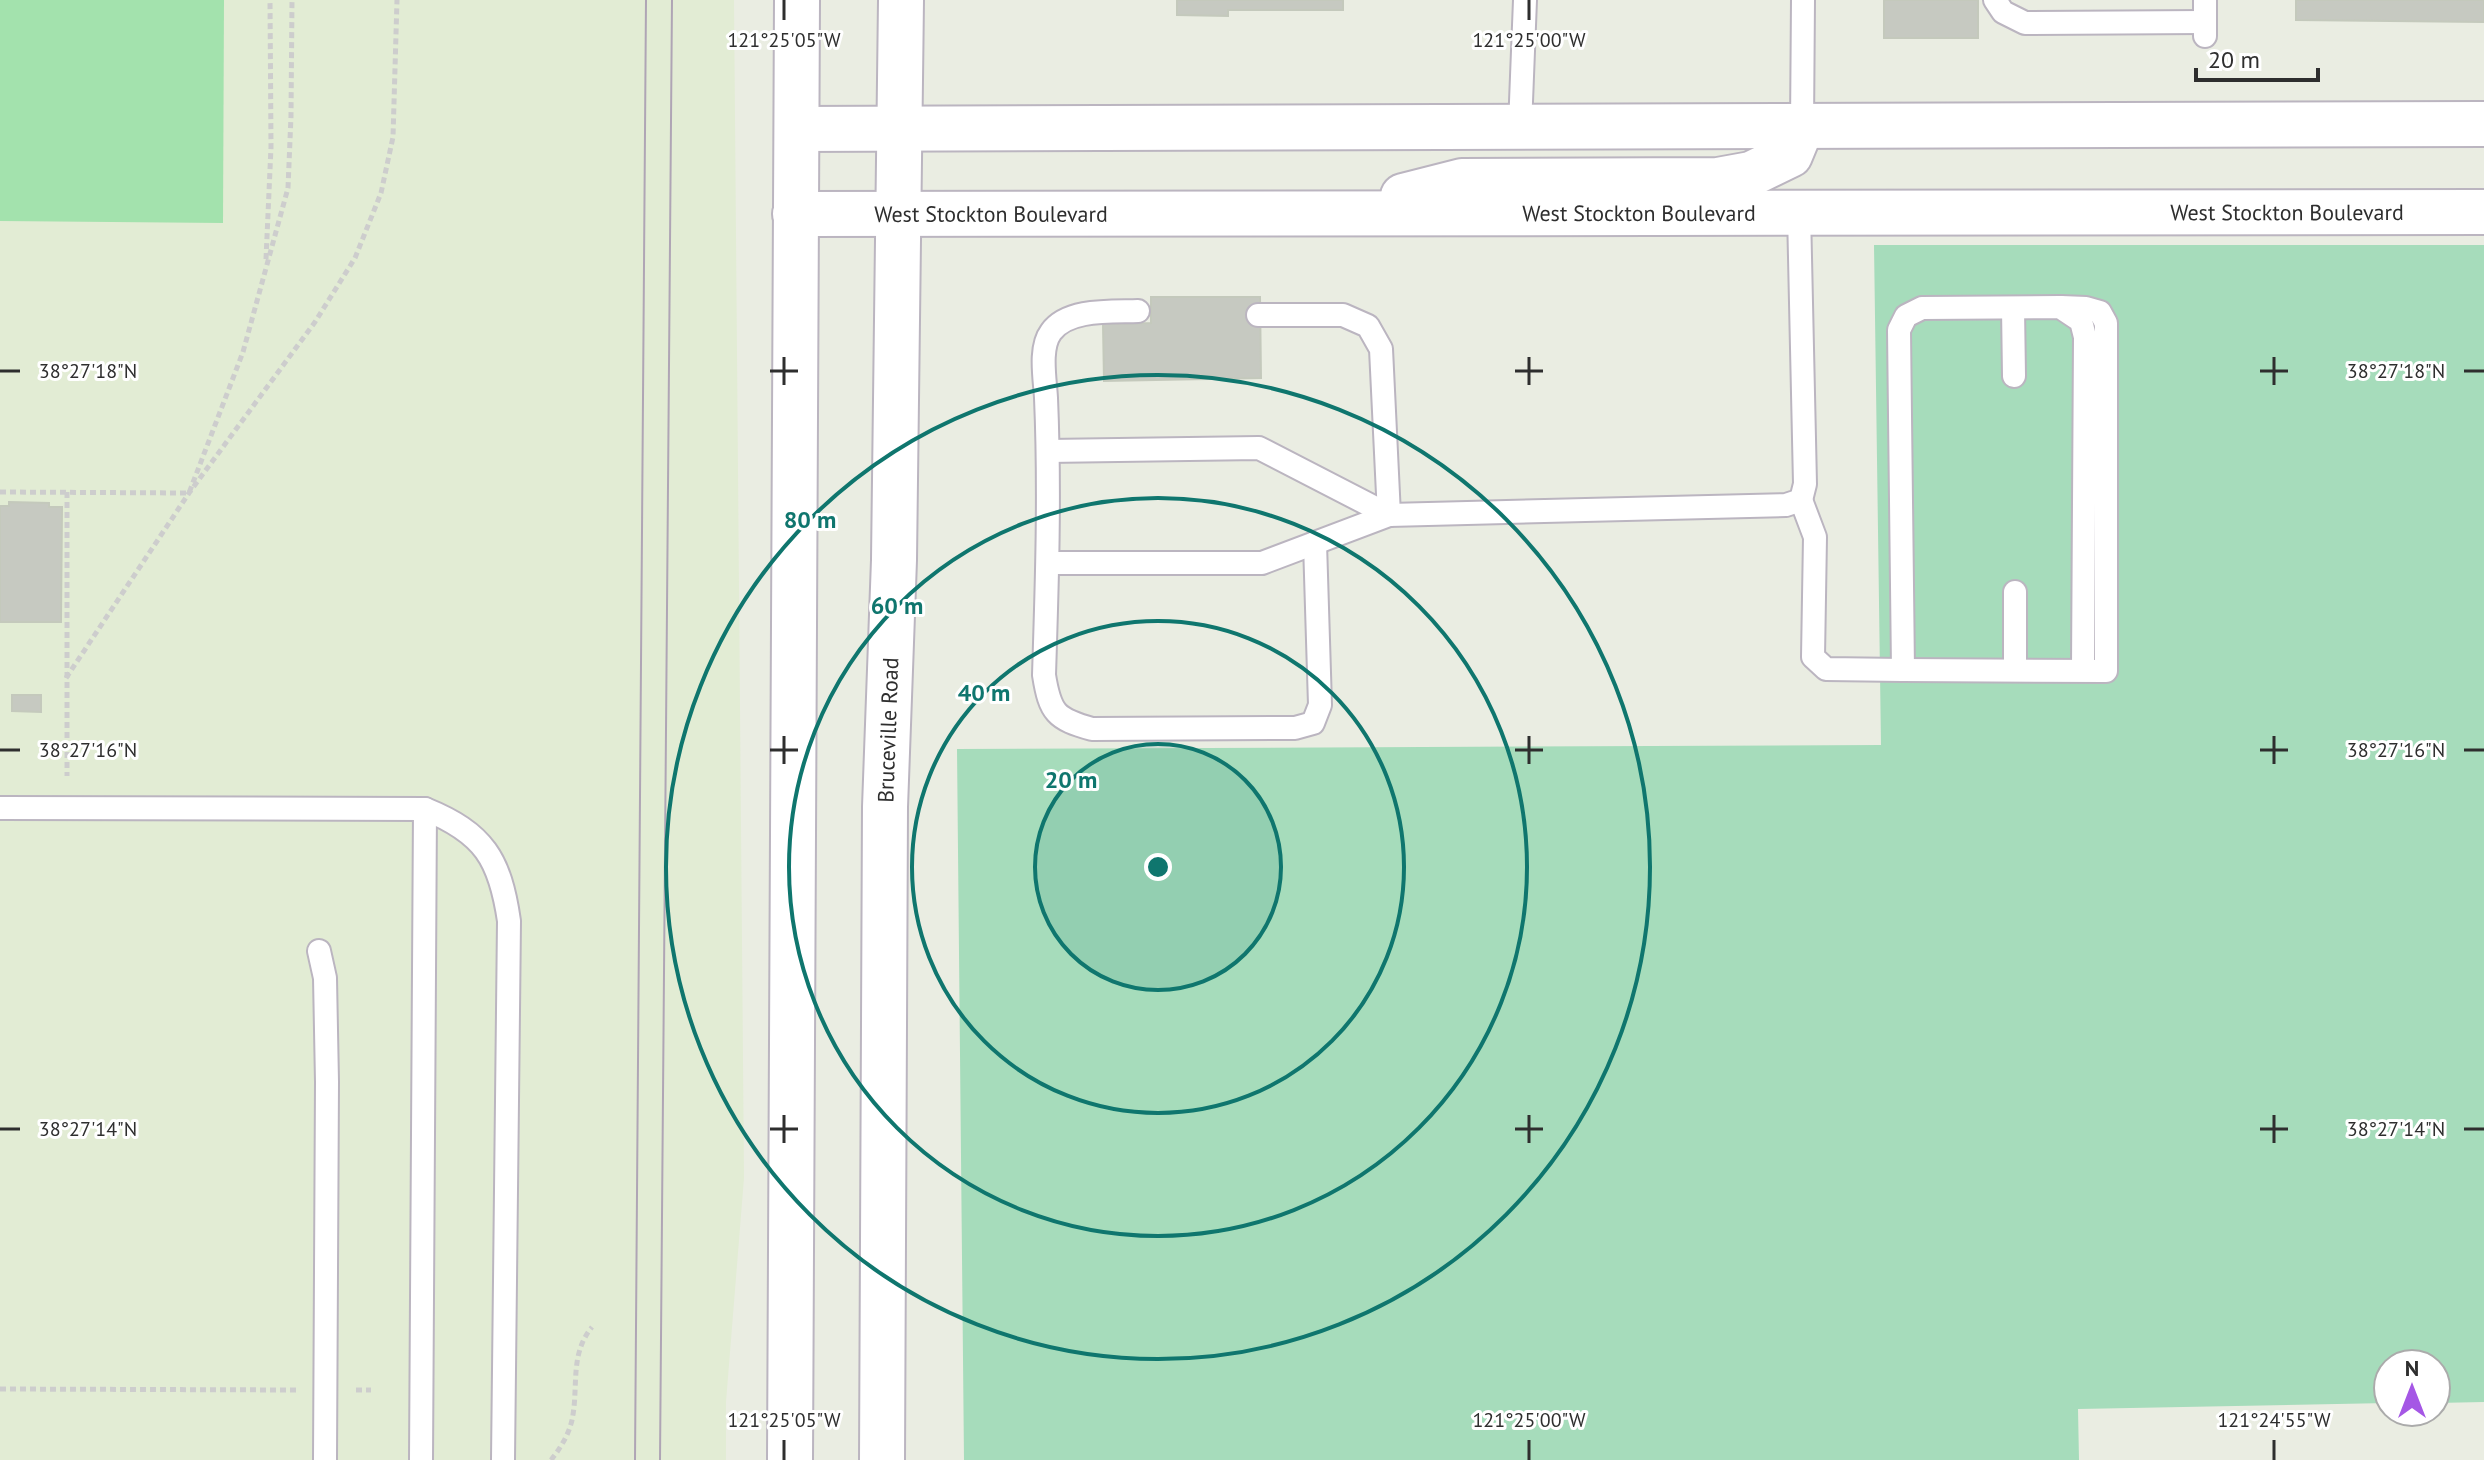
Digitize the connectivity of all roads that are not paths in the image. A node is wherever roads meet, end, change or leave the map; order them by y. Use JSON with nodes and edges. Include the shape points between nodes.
{"nodes":[{"id":1,"x":797,"y":0,"type":"edge"},
{"id":2,"x":901,"y":0,"type":"edge"},
{"id":3,"x":1525,"y":0,"type":"edge"},
{"id":4,"x":1803,"y":0,"type":"edge"},
{"id":5,"x":1995,"y":0,"type":"edge"},
{"id":6,"x":2205,"y":20,"type":"edge"},
{"id":7,"x":2484,"y":124,"type":"edge"},
{"id":8,"x":1802,"y":126,"type":"junction"},
{"id":9,"x":1520,"y":127,"type":"junction"},
{"id":10,"x":797,"y":129,"type":"junction"},
{"id":11,"x":899,"y":129,"type":"junction"},
{"id":12,"x":899,"y":212,"type":"junction"},
{"id":13,"x":1340,"y":212,"type":"junction"},
{"id":14,"x":1799,"y":212,"type":"junction"},
{"id":15,"x":2484,"y":212,"type":"edge"},
{"id":16,"x":795,"y":214,"type":"junction"},
{"id":17,"x":2060,"y":307,"type":"junction"},
{"id":18,"x":2013,"y":308,"type":"junction"},
{"id":19,"x":1138,"y":311,"type":"dead end"},
{"id":20,"x":1258,"y":315,"type":"dead end"},
{"id":21,"x":2014,"y":376,"type":"dead end"},
{"id":22,"x":1048,"y":451,"type":"junction"},
{"id":23,"x":1801,"y":500,"type":"junction"},
{"id":24,"x":1389,"y":515,"type":"junction"},
{"id":25,"x":1315,"y":543,"type":"junction"},
{"id":26,"x":1048,"y":563,"type":"junction"},
{"id":27,"x":2015,"y":592,"type":"dead end"},
{"id":28,"x":1903,"y":670,"type":"junction"},
{"id":29,"x":2015,"y":670,"type":"junction"},
{"id":30,"x":2083,"y":670,"type":"junction"},
{"id":31,"x":0,"y":808,"type":"edge"},
{"id":32,"x":425,"y":809,"type":"junction"},
{"id":33,"x":319,"y":951,"type":"dead end"},
{"id":34,"x":325,"y":1460,"type":"edge"},
{"id":35,"x":421,"y":1460,"type":"edge"},
{"id":36,"x":503,"y":1460,"type":"edge"},
{"id":37,"x":790,"y":1460,"type":"edge"},
{"id":38,"x":882,"y":1460,"type":"edge"}],
"edges":[{"from":1,"to":10,"type":"street"},
{"from":2,"to":11,"type":"street","name":"Bruceville Road"},
{"from":3,"to":9,"type":"lane"},
{"from":4,"to":8,"type":"lane"},
{"from":5,"to":6,"type":"lane","via":[[2003,12],[2025,23]]},
{"from":7,"to":8,"type":"street"},
{"from":8,"to":9,"type":"street"},
{"from":8,"to":13,"type":"street","via":[[1790,155],[1751,174],[1718,180],[1462,181]]},
{"from":9,"to":11,"type":"street"},
{"from":10,"to":11,"type":"street"},
{"from":10,"to":16,"type":"street"},
{"from":11,"to":12,"type":"street","name":"Bruceville Road"},
{"from":12,"to":13,"type":"street","name":"West Stockton Boulevard"},
{"from":12,"to":16,"type":"street","name":"West Stockton Boulevard"},
{"from":12,"to":38,"type":"street","name":"Bruceville Road","via":[[885,807]]},
{"from":13,"to":14,"type":"street","name":"West Stockton Boulevard"},
{"from":14,"to":15,"type":"street","name":"West Stockton Boulevard"},
{"from":14,"to":23,"type":"lane","via":[[1805,484]]},
{"from":16,"to":37,"type":"street"},
{"from":17,"to":18,"type":"lane"},
{"from":17,"to":30,"type":"lane","via":[[2081,321],[2085,337]]},
{"from":17,"to":30,"type":"lane","via":[[2100,312],[2106,323],[2106,671]]},
{"from":18,"to":21,"type":"lane"},
{"from":18,"to":28,"type":"lane","via":[[1922,308],[1906,316],[1899,330]]},
{"from":19,"to":22,"type":"lane","via":[[1067,319],[1051,332],[1044,352]]},
{"from":20,"to":24,"type":"lane","via":[[1343,315],[1368,326],[1381,349]]},
{"from":22,"to":24,"type":"lane","via":[[1259,448]]},
{"from":22,"to":26,"type":"lane"},
{"from":23,"to":24,"type":"lane","via":[[1786,505]]},
{"from":23,"to":28,"type":"lane","via":[[1815,537],[1813,657],[1826,669]]},
{"from":24,"to":25,"type":"lane"},
{"from":25,"to":26,"type":"lane","via":[[1262,563]]},
{"from":25,"to":26,"type":"lane","via":[[1320,705],[1313,723],[1295,728],[1092,729],[1065,721],[1048,700],[1044,675]]},
{"from":27,"to":29,"type":"lane"},
{"from":28,"to":29,"type":"lane"},
{"from":29,"to":30,"type":"lane"},
{"from":31,"to":32,"type":"lane"},
{"from":32,"to":35,"type":"lane"},
{"from":32,"to":36,"type":"lane","via":[[471,833],[495,863],[509,921]]},
{"from":33,"to":34,"type":"lane","via":[[325,978],[327,1082]]}]}
